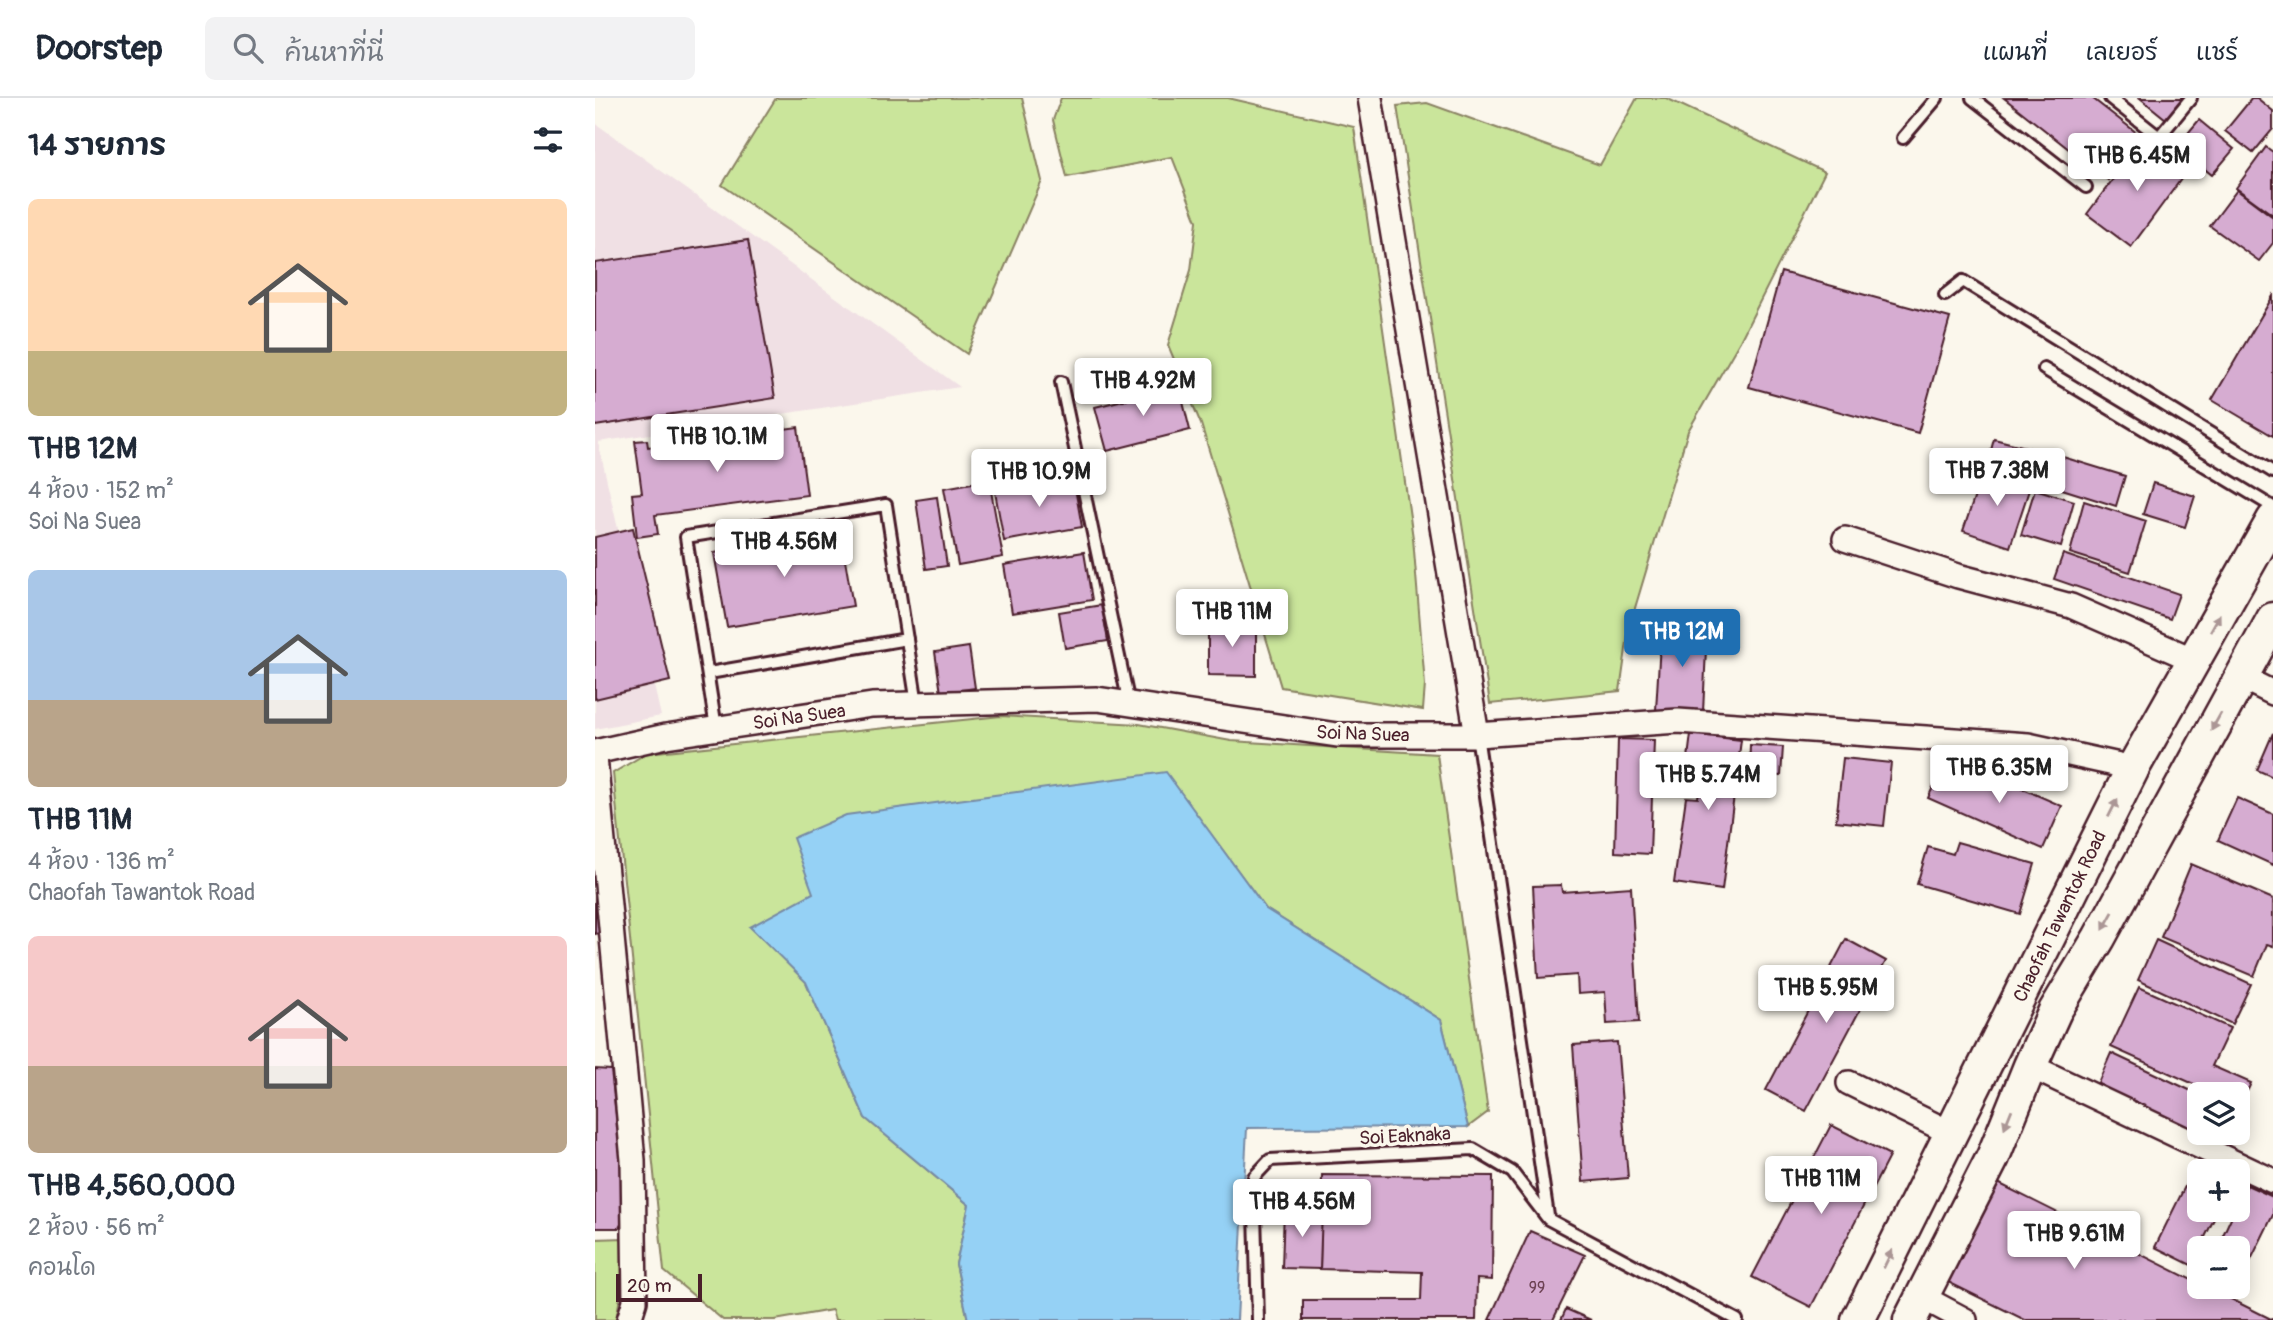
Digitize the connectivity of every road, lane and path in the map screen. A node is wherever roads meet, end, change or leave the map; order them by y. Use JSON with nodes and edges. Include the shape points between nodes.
{"nodes":[{"id":1,"x":1370,"y":98,"type":"edge"},
{"id":2,"x":1937,"y":98,"type":"edge"},
{"id":3,"x":1972,"y":98,"type":"edge"},
{"id":4,"x":2110,"y":98,"type":"edge"},
{"id":5,"x":2191,"y":98,"type":"edge"},
{"id":6,"x":1903,"y":138,"type":"dead end"},
{"id":7,"x":2086,"y":187,"type":"dead end"},
{"id":8,"x":1945,"y":295,"type":"dead end"},
{"id":9,"x":2044,"y":369,"type":"dead end"},
{"id":10,"x":1061,"y":382,"type":"dead end"},
{"id":11,"x":2273,"y":472,"type":"edge"},
{"id":12,"x":2273,"y":506,"type":"edge"},
{"id":13,"x":2273,"y":520,"type":"edge"},
{"id":14,"x":1845,"y":539,"type":"dead end"},
{"id":15,"x":2273,"y":619,"type":"edge"},
{"id":16,"x":907,"y":639,"type":"junction"},
{"id":17,"x":2194,"y":660,"type":"junction"},
{"id":18,"x":709,"y":673,"type":"junction"},
{"id":19,"x":2241,"y":677,"type":"junction"},
{"id":20,"x":2273,"y":693,"type":"edge"},
{"id":21,"x":917,"y":704,"type":"junction"},
{"id":22,"x":1129,"y":704,"type":"junction"},
{"id":23,"x":716,"y":728,"type":"junction"},
{"id":24,"x":1478,"y":735,"type":"junction"},
{"id":25,"x":595,"y":754,"type":"edge"},
{"id":26,"x":2133,"y":768,"type":"junction"},
{"id":27,"x":2030,"y":1066,"type":"junction"},
{"id":28,"x":1849,"y":1083,"type":"dead end"},
{"id":29,"x":1951,"y":1133,"type":"junction"},
{"id":30,"x":2273,"y":1181,"type":"edge"},
{"id":31,"x":1548,"y":1219,"type":"junction"},
{"id":32,"x":1916,"y":1308,"type":"edge"},
{"id":33,"x":629,"y":1320,"type":"edge"},
{"id":34,"x":1258,"y":1320,"type":"edge"},
{"id":35,"x":1737,"y":1320,"type":"edge"},
{"id":36,"x":1858,"y":1320,"type":"edge"},
{"id":37,"x":1965,"y":1320,"type":"edge"}],
"edges":[{"from":1,"to":24,"type":"street"},
{"from":2,"to":6,"type":"lane"},
{"from":3,"to":7,"type":"lane"},
{"from":4,"to":5,"type":"lane","via":[[2159,137]]},
{"from":8,"to":11,"type":"lane","via":[[1963,281]]},
{"from":9,"to":12,"type":"lane"},
{"from":10,"to":22,"type":"lane"},
{"from":17,"to":13,"type":"main road","name":"Chaofah Tawantok Road","one_way":true},
{"from":14,"to":17,"type":"street","via":[[2071,606]]},
{"from":15,"to":19,"type":"main road","name":"Chaofah Tawantok Road"},
{"from":16,"to":18,"type":"lane"},
{"from":16,"to":18,"type":"lane","via":[[886,505],[686,537]]},
{"from":16,"to":21,"type":"lane"},
{"from":17,"to":26,"type":"main road","name":"Chaofah Tawantok Road"},
{"from":18,"to":23,"type":"lane"},
{"from":19,"to":20,"type":"street"},
{"from":19,"to":27,"type":"main road","name":"Chaofah Tawantok Road","one_way":true,"via":[[2055,1011]]},
{"from":21,"to":22,"type":"street","name":"Soi Na Suea","via":[[1097,699]]},
{"from":21,"to":23,"type":"street","name":"Soi Na Suea","via":[[871,705]]},
{"from":22,"to":24,"type":"street","name":"Soi Na Suea","via":[[1337,735]]},
{"from":23,"to":25,"type":"street","name":"Soi Na Suea"},
{"from":24,"to":26,"type":"street","name":"Soi Na Suea","via":[[1678,720],[2028,745]]},
{"from":24,"to":31,"type":"lane"},
{"from":25,"to":33,"type":"street","via":[[633,1160],[635,1301]]},
{"from":29,"to":26,"type":"main road","name":"Chaofah Tawantok Road","one_way":true},
{"from":27,"to":30,"type":"street"},
{"from":27,"to":32,"type":"main road","name":"Chaofah Tawantok Road","one_way":true,"via":[[1993,1157]]},
{"from":28,"to":29,"type":"street"},
{"from":36,"to":29,"type":"main road","name":"Chaofah Tawantok Road","one_way":true},
{"from":31,"to":34,"type":"lane","name":"Soi Eaknaka","via":[[1513,1172],[1473,1149],[1270,1160],[1254,1177]]},
{"from":31,"to":35,"type":"lane","name":"Soi Eaknaka"},
{"from":32,"to":37,"type":"street"}]}
